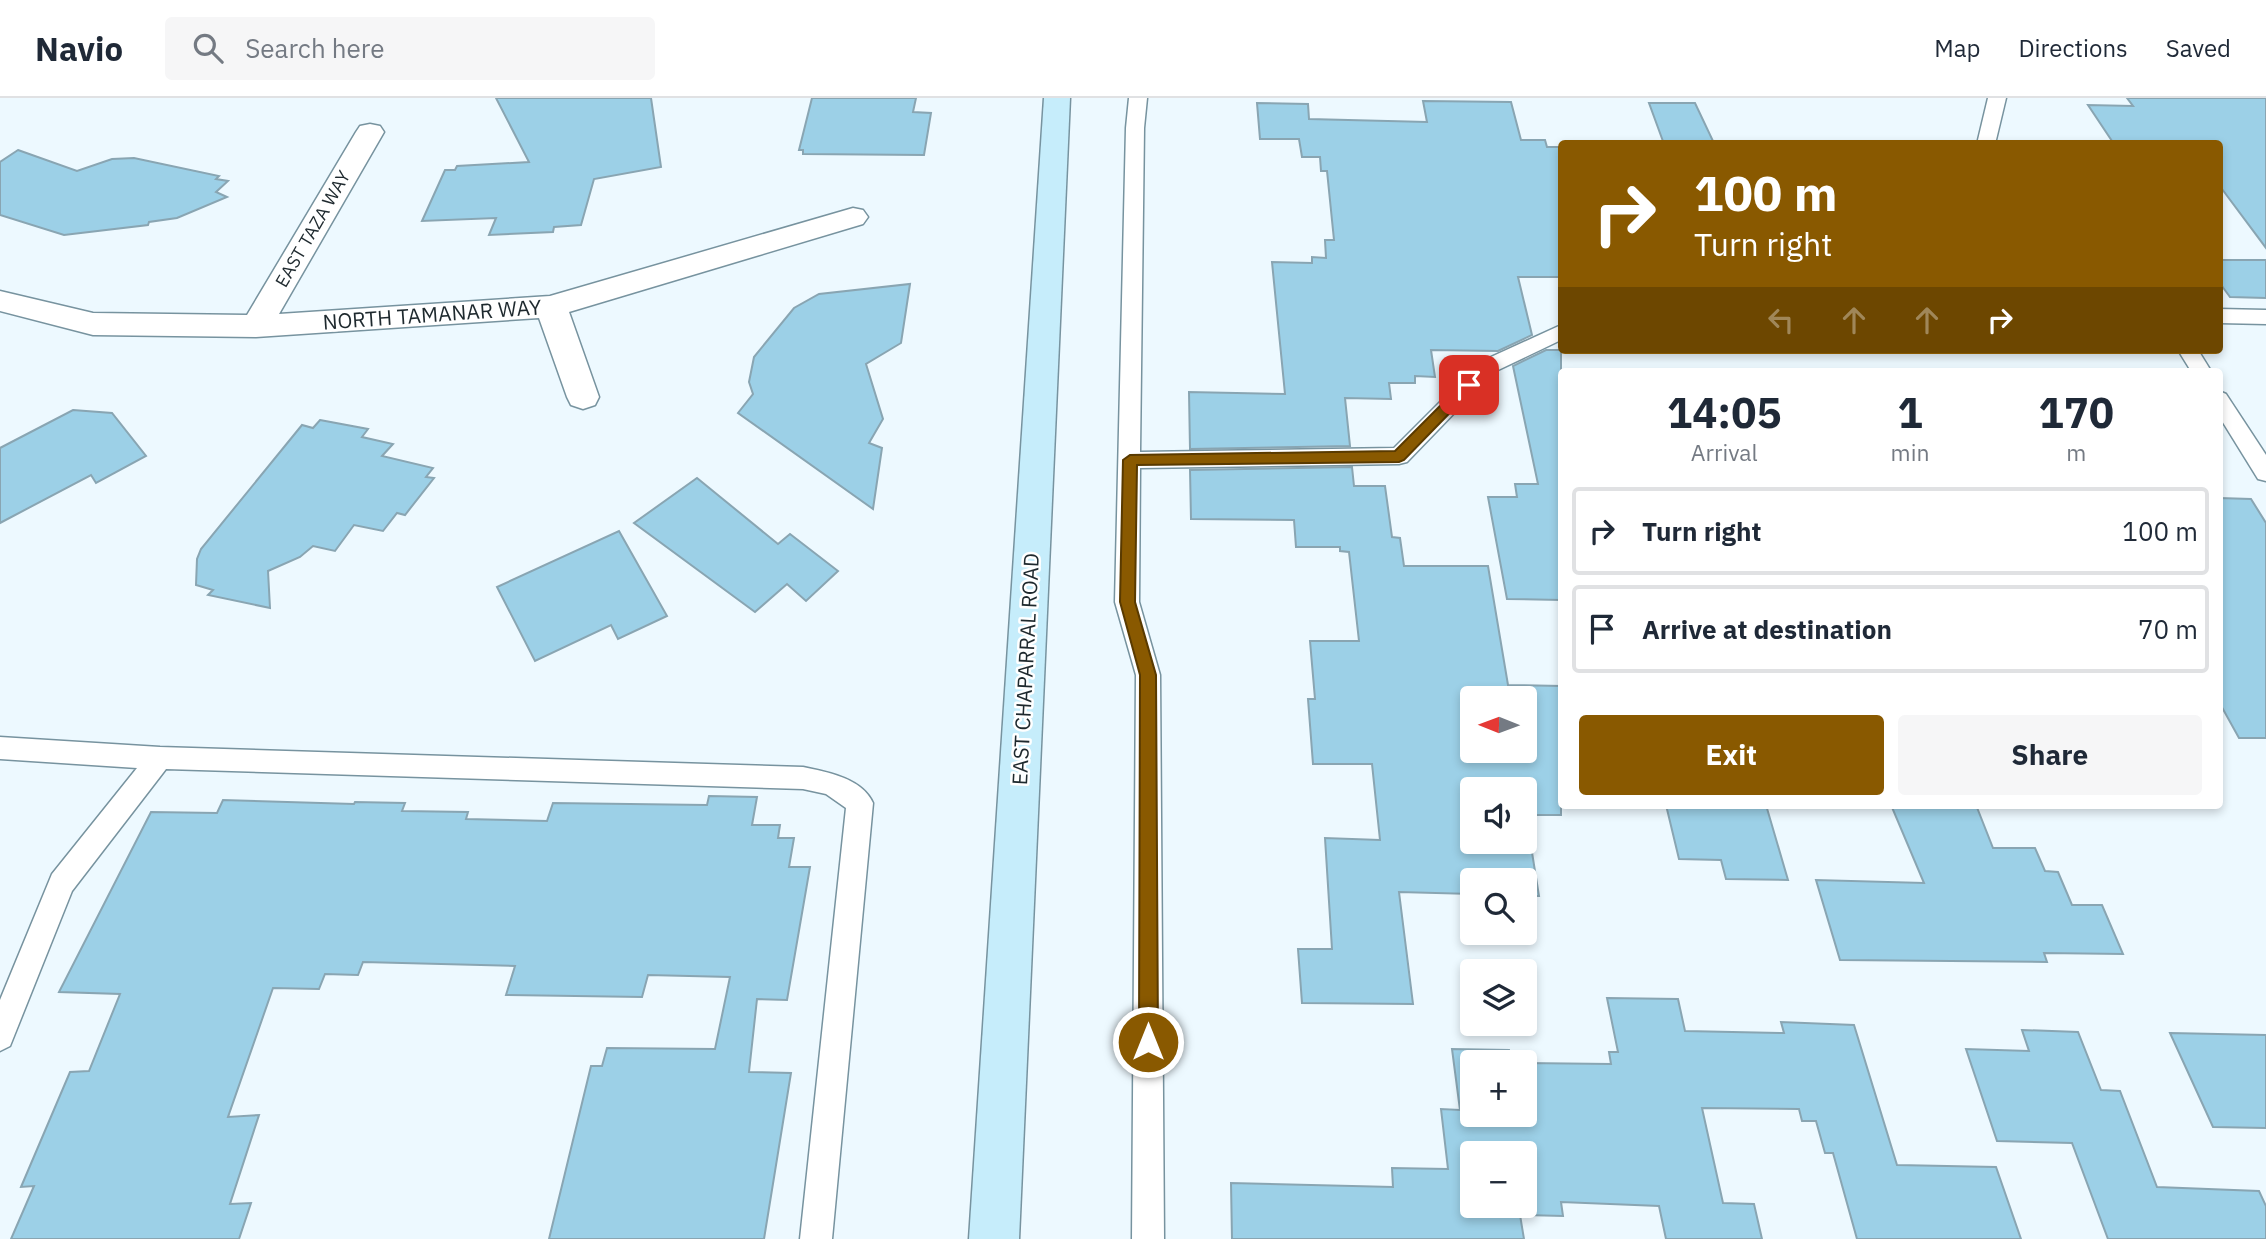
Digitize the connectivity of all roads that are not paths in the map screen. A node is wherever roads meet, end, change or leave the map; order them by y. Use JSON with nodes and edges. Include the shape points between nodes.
{"nodes":[{"id":1,"x":1058,"y":98,"type":"edge"},
{"id":2,"x":1138,"y":98,"type":"edge"},
{"id":3,"x":1997,"y":98,"type":"edge"},
{"id":4,"x":369,"y":132,"type":"dead end"},
{"id":5,"x":1987,"y":140,"type":"edge"},
{"id":6,"x":853,"y":217,"type":"dead end"},
{"id":7,"x":1,"y":302,"type":"edge"},
{"id":8,"x":551,"y":307,"type":"junction"},
{"id":9,"x":2223,"y":316,"type":"edge"},
{"id":10,"x":2266,"y":317,"type":"edge"},
{"id":11,"x":257,"y":326,"type":"junction"},
{"id":12,"x":1558,"y":333,"type":"edge"},
{"id":13,"x":583,"y":397,"type":"dead end"},
{"id":14,"x":2223,"y":405,"type":"edge"},
{"id":15,"x":1130,"y":460,"type":"junction"},
{"id":16,"x":2266,"y":473,"type":"edge"},
{"id":17,"x":0,"y":748,"type":"edge"},
{"id":18,"x":160,"y":758,"type":"junction"},
{"id":19,"x":0,"y":1036,"type":"edge"},
{"id":20,"x":816,"y":1239,"type":"edge"},
{"id":21,"x":994,"y":1239,"type":"edge"},
{"id":22,"x":1148,"y":1239,"type":"edge"}],
"edges":[{"from":1,"to":21,"type":"main road","name":"EAST CHAPARRAL ROAD"},
{"from":2,"to":15,"type":"lane"},
{"from":3,"to":5,"type":"lane"},
{"from":4,"to":11,"type":"street","name":"EAST TAZA WAY"},
{"from":6,"to":8,"type":"street","name":"NORTH TAMANAR WAY"},
{"from":7,"to":11,"type":"street","name":"NORTH TAMANAR WAY","via":[[93,324]]},
{"from":8,"to":11,"type":"street","name":"NORTH TAMANAR WAY"},
{"from":8,"to":13,"type":"street"},
{"from":9,"to":10,"type":"lane"},
{"from":12,"to":15,"type":"lane","via":[[1487,367],[1399,456]]},
{"from":14,"to":16,"type":"lane"},
{"from":15,"to":22,"type":"lane","via":[[1127,602],[1148,675]]},
{"from":17,"to":18,"type":"lane"},
{"from":18,"to":19,"type":"lane","via":[[62,883]]},
{"from":18,"to":20,"type":"lane","via":[[803,778],[832,784],[860,803]]}]}
